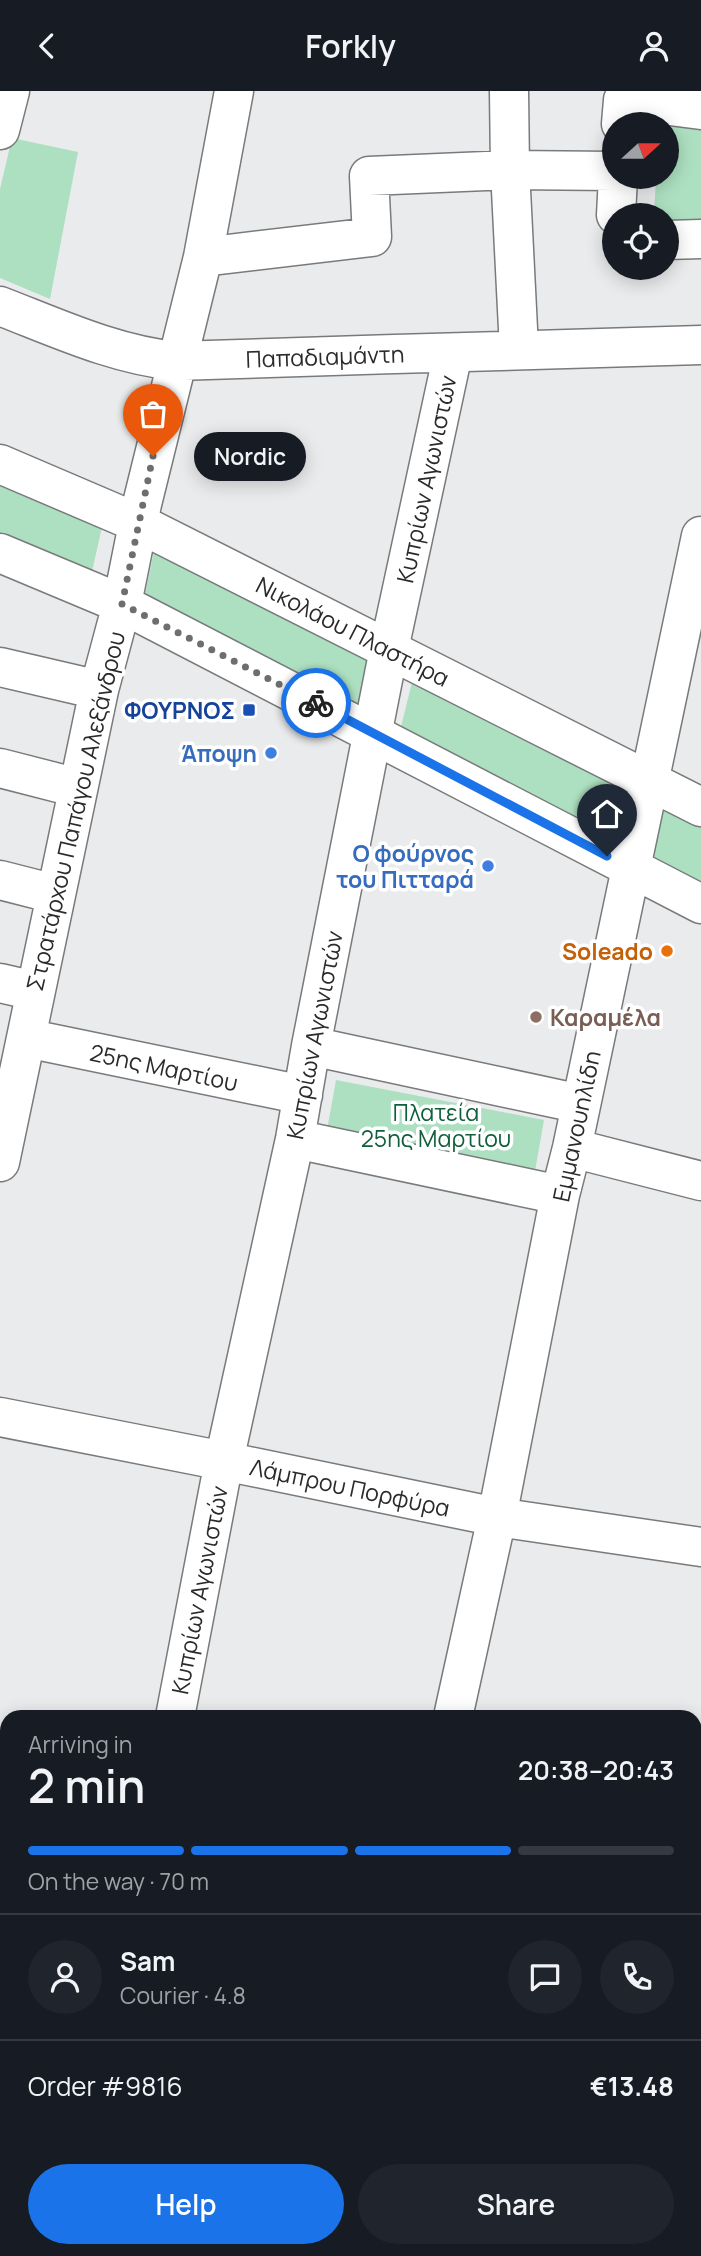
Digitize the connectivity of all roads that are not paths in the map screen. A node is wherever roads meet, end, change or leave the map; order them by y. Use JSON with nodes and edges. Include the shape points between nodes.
{"nodes":[{"id":1,"x":10,"y":91,"type":"edge"},
{"id":2,"x":234,"y":91,"type":"edge"},
{"id":3,"x":509,"y":91,"type":"edge"},
{"id":4,"x":701,"y":110,"type":"edge"},
{"id":5,"x":622,"y":112,"type":"edge"},
{"id":6,"x":0,"y":130,"type":"edge"},
{"id":7,"x":510,"y":170,"type":"junction"},
{"id":8,"x":602,"y":171,"type":"edge"},
{"id":9,"x":701,"y":239,"type":"edge"},
{"id":10,"x":679,"y":240,"type":"edge"},
{"id":11,"x":202,"y":257,"type":"junction"},
{"id":12,"x":0,"y":306,"type":"edge"},
{"id":13,"x":701,"y":345,"type":"edge"},
{"id":14,"x":519,"y":349,"type":"junction"},
{"id":15,"x":453,"y":353,"type":"junction"},
{"id":16,"x":176,"y":361,"type":"junction"},
{"id":17,"x":0,"y":464,"type":"edge"},
{"id":18,"x":138,"y":523,"type":"junction"},
{"id":19,"x":701,"y":536,"type":"edge"},
{"id":20,"x":0,"y":553,"type":"edge"},
{"id":21,"x":122,"y":604,"type":"junction"},
{"id":22,"x":389,"y":649,"type":"junction"},
{"id":23,"x":0,"y":667,"type":"edge"},
{"id":24,"x":99,"y":690,"type":"junction"},
{"id":25,"x":373,"y":733,"type":"junction"},
{"id":26,"x":0,"y":768,"type":"edge"},
{"id":27,"x":650,"y":781,"type":"junction"},
{"id":28,"x":78,"y":788,"type":"junction"},
{"id":29,"x":701,"y":807,"type":"edge"},
{"id":30,"x":631,"y":869,"type":"junction"},
{"id":31,"x":0,"y":880,"type":"edge"},
{"id":32,"x":55,"y":894,"type":"junction"},
{"id":33,"x":701,"y":904,"type":"edge"},
{"id":34,"x":17,"y":987,"type":"edge"},
{"id":35,"x":26,"y":1038,"type":"junction"},
{"id":36,"x":311,"y":1046,"type":"junction"},
{"id":37,"x":303,"y":1095,"type":"junction"},
{"id":38,"x":581,"y":1104,"type":"junction"},
{"id":39,"x":295,"y":1139,"type":"junction"},
{"id":40,"x":572,"y":1148,"type":"junction"},
{"id":41,"x":0,"y":1162,"type":"edge"},
{"id":42,"x":701,"y":1181,"type":"edge"},
{"id":43,"x":560,"y":1195,"type":"junction"},
{"id":44,"x":0,"y":1417,"type":"edge"},
{"id":45,"x":224,"y":1461,"type":"junction"},
{"id":46,"x":497,"y":1517,"type":"junction"},
{"id":47,"x":701,"y":1547,"type":"edge"},
{"id":48,"x":176,"y":1710,"type":"edge"},
{"id":49,"x":455,"y":1710,"type":"edge"}],
"edges":[{"from":1,"to":6,"type":"street"},
{"from":2,"to":11,"type":"street","name":"Στρατάρχου Παπάγου Αλεξάνδρου"},
{"from":3,"to":7,"type":"street"},
{"from":4,"to":5,"type":"street","via":[[622,100]]},
{"from":7,"to":8,"type":"street"},
{"from":7,"to":11,"type":"street","via":[[369,176],[372,237]]},
{"from":7,"to":14,"type":"street"},
{"from":9,"to":10,"type":"street"},
{"from":11,"to":16,"type":"street","name":"Στρατάρχου Παπάγου Αλεξάνδρου"},
{"from":12,"to":16,"type":"street","name":"Παπαδιαμάντη","via":[[103,345]]},
{"from":13,"to":14,"type":"street","name":"Παπαδιαμάντη"},
{"from":14,"to":15,"type":"street","name":"Παπαδιαμάντη"},
{"from":15,"to":16,"type":"street","name":"Παπαδιαμάντη"},
{"from":15,"to":22,"type":"street","name":"Κυπρίων Αγωνιστών"},
{"from":16,"to":18,"type":"street","name":"Στρατάρχου Παπάγου Αλεξάνδρου"},
{"from":17,"to":18,"type":"street","name":"Νικολάου Πλαστήρα"},
{"from":18,"to":21,"type":"street","name":"Στρατάρχου Παπάγου Αλεξάνδρου"},
{"from":18,"to":22,"type":"street","name":"Νικολάου Πλαστήρα"},
{"from":19,"to":27,"type":"street","name":"Εμμανουηλίδη"},
{"from":20,"to":21,"type":"street"},
{"from":21,"to":24,"type":"street","name":"Στρατάρχου Παπάγου Αλεξάνδρου"},
{"from":21,"to":25,"type":"street"},
{"from":22,"to":25,"type":"street","name":"Κυπρίων Αγωνιστών"},
{"from":22,"to":27,"type":"street","name":"Νικολάου Πλαστήρα"},
{"from":23,"to":24,"type":"street"},
{"from":24,"to":28,"type":"street","name":"Στρατάρχου Παπάγου Αλεξάνδρου"},
{"from":25,"to":30,"type":"street"},
{"from":25,"to":36,"type":"street","name":"Κυπρίων Αγωνιστών"},
{"from":26,"to":28,"type":"street"},
{"from":27,"to":29,"type":"street","name":"Νικολάου Πλαστήρα"},
{"from":27,"to":30,"type":"street","name":"Εμμανουηλίδη"},
{"from":28,"to":32,"type":"street","name":"Στρατάρχου Παπάγου Αλεξάνδρου"},
{"from":30,"to":33,"type":"street"},
{"from":30,"to":38,"type":"street","name":"Εμμανουηλίδη"},
{"from":31,"to":32,"type":"street"},
{"from":32,"to":34,"type":"street","name":"Στρατάρχου Παπάγου Αλεξάνδρου"},
{"from":34,"to":35,"type":"street","name":"Στρατάρχου Παπάγου Αλεξάνδρου"},
{"from":35,"to":37,"type":"street","name":"25ης Μαρτίου"},
{"from":35,"to":41,"type":"street","name":"Στρατάρχου Παπάγου Αλεξάνδρου"},
{"from":36,"to":37,"type":"street","name":"Κυπρίων Αγωνιστών"},
{"from":36,"to":38,"type":"street"},
{"from":37,"to":39,"type":"street","name":"Κυπρίων Αγωνιστών"},
{"from":38,"to":40,"type":"street","name":"Εμμανουηλίδη"},
{"from":39,"to":43,"type":"street"},
{"from":39,"to":45,"type":"street","name":"Κυπρίων Αγωνιστών"},
{"from":40,"to":42,"type":"street"},
{"from":40,"to":43,"type":"street","name":"Εμμανουηλίδη"},
{"from":43,"to":46,"type":"street","name":"Εμμανουηλίδη"},
{"from":44,"to":45,"type":"street","name":"Λάμπρου Πορφύρα"},
{"from":45,"to":46,"type":"street","name":"Λάμπρου Πορφύρα"},
{"from":45,"to":48,"type":"street","name":"Κυπρίων Αγωνιστών"},
{"from":46,"to":47,"type":"street","name":"Λάμπρου Πορφύρα"},
{"from":46,"to":49,"type":"street","name":"Εμμανουηλίδη"}]}
